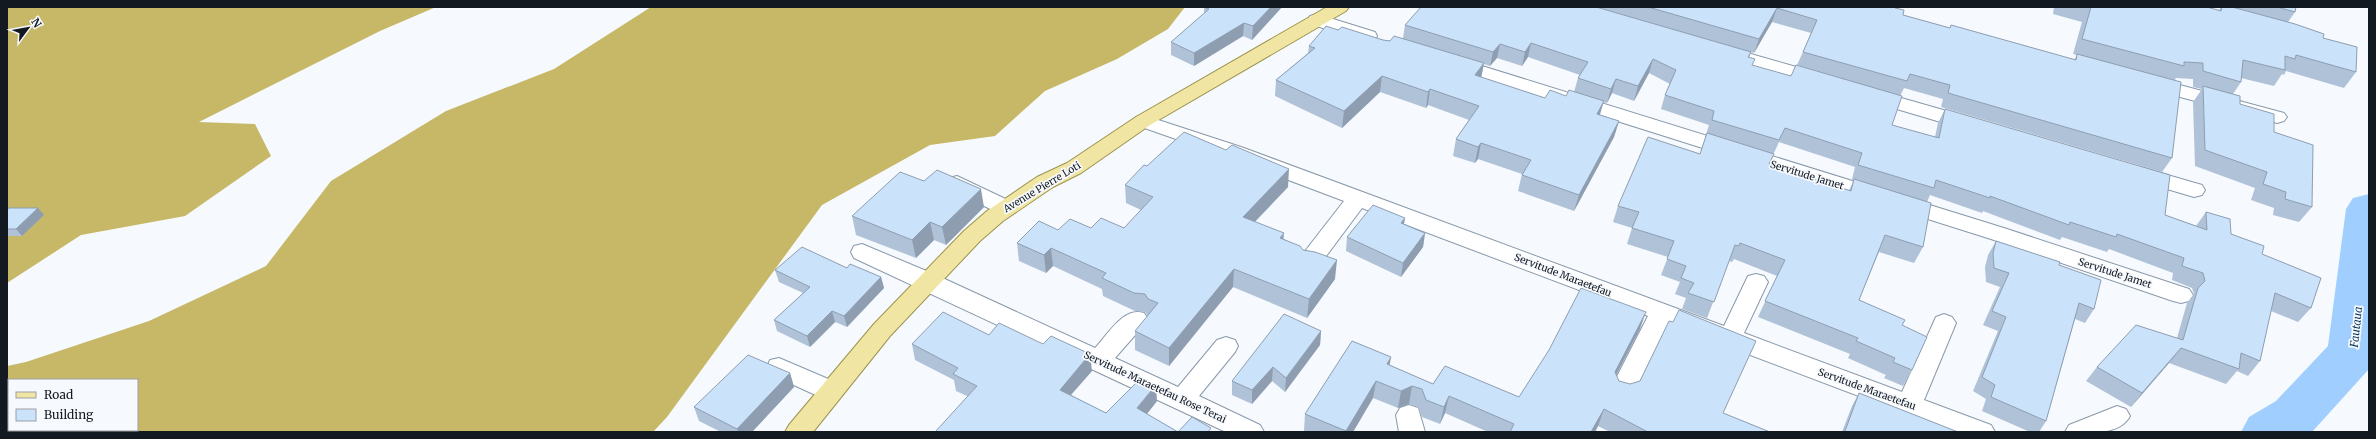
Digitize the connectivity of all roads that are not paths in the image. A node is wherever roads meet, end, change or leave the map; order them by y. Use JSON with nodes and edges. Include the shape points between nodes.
{"nodes":[{"id":1,"x":1340,"y":7,"type":"edge"},
{"id":2,"x":1317,"y":20,"type":"junction"},
{"id":3,"x":1390,"y":43,"type":"edge"},
{"id":4,"x":1710,"y":48,"type":"edge"},
{"id":5,"x":1432,"y":56,"type":"edge"},
{"id":6,"x":2136,"y":79,"type":"edge"},
{"id":7,"x":2276,"y":118,"type":"edge"},
{"id":8,"x":1143,"y":121,"type":"junction"},
{"id":9,"x":1991,"y":131,"type":"edge"},
{"id":10,"x":2126,"y":170,"type":"edge"},
{"id":11,"x":957,"y":183,"type":"edge"},
{"id":12,"x":2194,"y":190,"type":"dead end"},
{"id":13,"x":1358,"y":198,"type":"junction"},
{"id":14,"x":1006,"y":208,"type":"junction"},
{"id":15,"x":862,"y":252,"type":"dead end"},
{"id":16,"x":1310,"y":261,"type":"edge"},
{"id":17,"x":928,"y":281,"type":"junction"},
{"id":18,"x":1756,"y":282,"type":"dead end"},
{"id":19,"x":2181,"y":295,"type":"dead end"},
{"id":20,"x":1661,"y":313,"type":"junction"},
{"id":21,"x":1136,"y":319,"type":"dead end"},
{"id":22,"x":1944,"y":323,"type":"dead end"},
{"id":23,"x":1730,"y":338,"type":"junction"},
{"id":24,"x":1226,"y":346,"type":"dead end"},
{"id":25,"x":1098,"y":361,"type":"junction"},
{"id":26,"x":779,"y":367,"type":"edge"},
{"id":27,"x":1623,"y":390,"type":"edge"},
{"id":28,"x":831,"y":391,"type":"junction"},
{"id":29,"x":1182,"y":399,"type":"junction"},
{"id":30,"x":1910,"y":404,"type":"junction"},
{"id":31,"x":2117,"y":416,"type":"dead end"},
{"id":32,"x":798,"y":432,"type":"edge"},
{"id":33,"x":1251,"y":432,"type":"edge"},
{"id":34,"x":1982,"y":432,"type":"edge"},
{"id":35,"x":2078,"y":432,"type":"edge"}],
"edges":[{"from":1,"to":2,"type":"main road","name":"Avenue Pierre Loti"},
{"from":2,"to":3,"type":"street"},
{"from":2,"to":8,"type":"main road","name":"Avenue Pierre Loti"},
{"from":4,"to":9,"type":"street"},
{"from":5,"to":19,"type":"street","name":"Servitude Jamet","via":[[2000,234]]},
{"from":6,"to":7,"type":"street"},
{"from":8,"to":13,"type":"street","name":"Servitude Maraetefau"},
{"from":8,"to":14,"type":"main road","name":"Avenue Pierre Loti","via":[[1074,168],[1045,182]]},
{"from":10,"to":12,"type":"street"},
{"from":11,"to":14,"type":"street"},
{"from":13,"to":16,"type":"street"},
{"from":13,"to":20,"type":"street","name":"Servitude Maraetefau"},
{"from":14,"to":17,"type":"main road","name":"Avenue Pierre Loti","via":[[972,236]]},
{"from":15,"to":17,"type":"street","name":"Servitude Maraetefau Rose Terai"},
{"from":17,"to":25,"type":"street","name":"Servitude Maraetefau Rose Terai"},
{"from":17,"to":28,"type":"main road","name":"Avenue Pierre Loti","via":[[882,330]]},
{"from":18,"to":23,"type":"street"},
{"from":20,"to":23,"type":"street","name":"Servitude Maraetefau"},
{"from":20,"to":27,"type":"street"},
{"from":21,"to":25,"type":"street"},
{"from":22,"to":30,"type":"street"},
{"from":23,"to":30,"type":"street","name":"Servitude Maraetefau"},
{"from":24,"to":29,"type":"street"},
{"from":25,"to":29,"type":"street","name":"Servitude Maraetefau Rose Terai"},
{"from":26,"to":28,"type":"street"},
{"from":28,"to":32,"type":"main road","name":"Avenue Pierre Loti"},
{"from":29,"to":33,"type":"street","name":"Servitude Maraetefau Rose Terai"},
{"from":30,"to":34,"type":"street","name":"Servitude Maraetefau"},
{"from":31,"to":35,"type":"street"}]}
